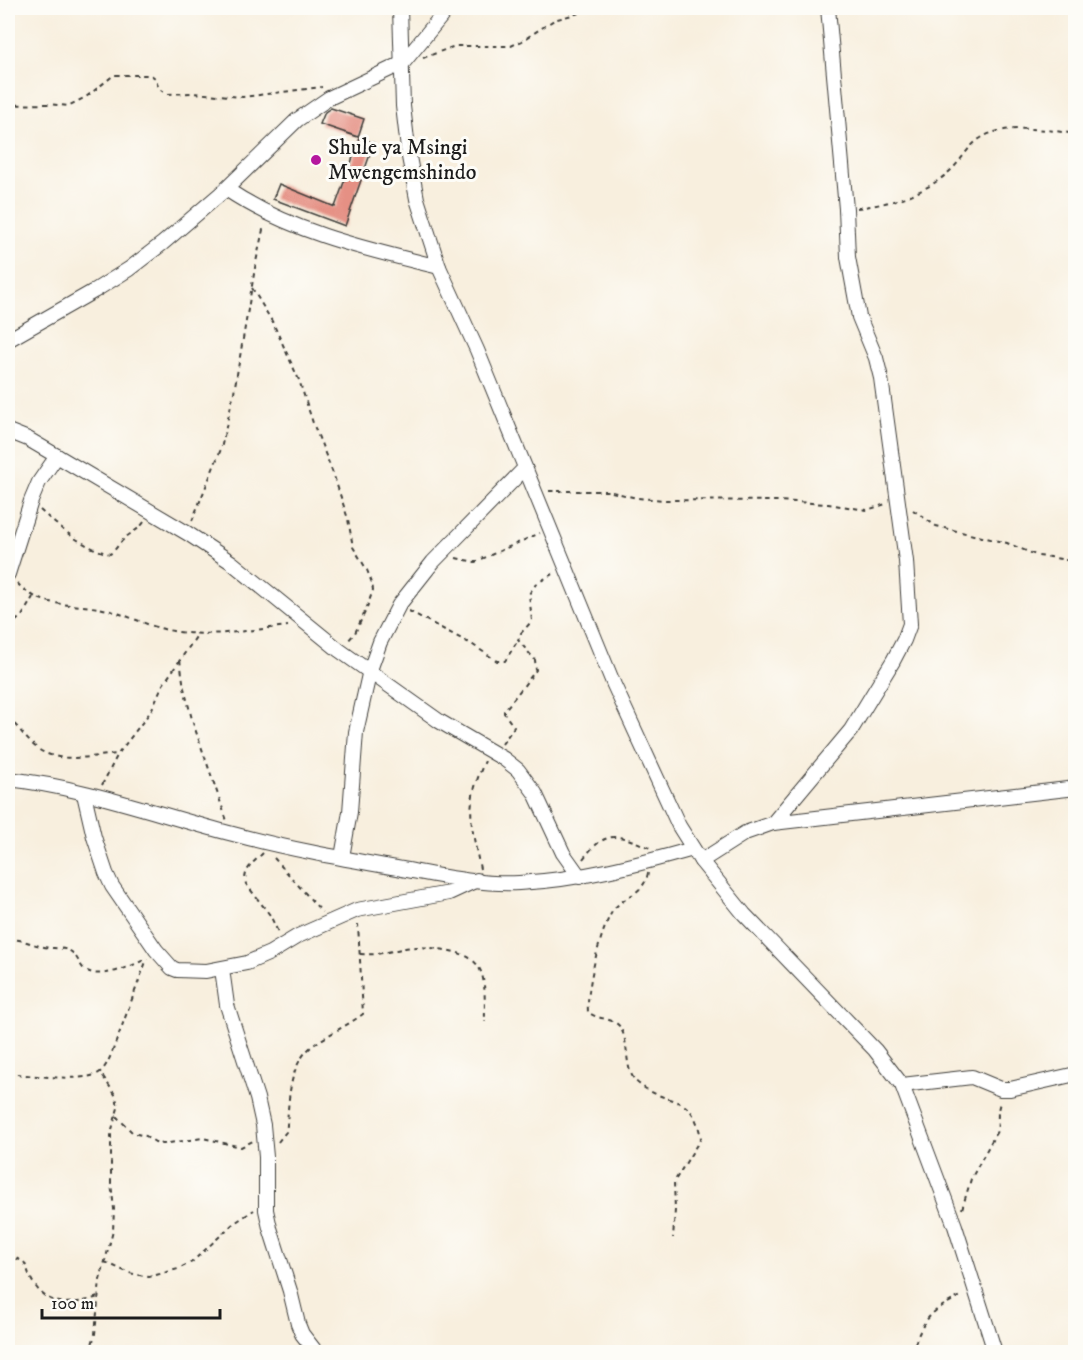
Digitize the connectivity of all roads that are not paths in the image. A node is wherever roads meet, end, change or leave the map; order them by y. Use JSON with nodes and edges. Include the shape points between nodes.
{"nodes":[{"id":1,"x":400,"y":8,"type":"edge"},
{"id":2,"x":448,"y":8,"type":"edge"},
{"id":3,"x":828,"y":8,"type":"edge"},
{"id":4,"x":403,"y":63,"type":"junction"},
{"id":5,"x":226,"y":189,"type":"junction"},
{"id":6,"x":439,"y":267,"type":"junction"},
{"id":7,"x":8,"y":340,"type":"edge"},
{"id":8,"x":8,"y":431,"type":"edge"},
{"id":9,"x":57,"y":456,"type":"junction"},
{"id":10,"x":525,"y":468,"type":"junction"},
{"id":11,"x":8,"y":573,"type":"edge"},
{"id":12,"x":370,"y":670,"type":"junction"},
{"id":13,"x":10,"y":781,"type":"edge"},
{"id":14,"x":1076,"y":788,"type":"edge"},
{"id":15,"x":90,"y":795,"type":"junction"},
{"id":16,"x":773,"y":823,"type":"junction"},
{"id":17,"x":693,"y":849,"type":"junction"},
{"id":18,"x":342,"y":857,"type":"junction"},
{"id":19,"x":701,"y":861,"type":"junction"},
{"id":20,"x":578,"y":874,"type":"junction"},
{"id":21,"x":480,"y":881,"type":"junction"},
{"id":22,"x":222,"y":969,"type":"junction"},
{"id":23,"x":1076,"y":1074,"type":"edge"},
{"id":24,"x":902,"y":1084,"type":"junction"},
{"id":25,"x":316,"y":1353,"type":"edge"},
{"id":26,"x":995,"y":1353,"type":"edge"}],
"edges":[{"from":1,"to":4,"type":"street"},
{"from":2,"to":4,"type":"street"},
{"from":3,"to":16,"type":"street","via":[[848,257],[859,316],[879,368],[910,624],[851,730]]},
{"from":4,"to":5,"type":"street","via":[[329,98],[297,120]]},
{"from":4,"to":6,"type":"street","via":[[409,157],[417,199]]},
{"from":5,"to":6,"type":"street","via":[[252,207],[346,244]]},
{"from":5,"to":7,"type":"street","via":[[129,269]]},
{"from":6,"to":10,"type":"street"},
{"from":8,"to":9,"type":"street"},
{"from":9,"to":11,"type":"street","via":[[31,501]]},
{"from":9,"to":12,"type":"street","via":[[187,533]]},
{"from":10,"to":12,"type":"street","via":[[439,556],[399,605]]},
{"from":10,"to":17,"type":"street","via":[[614,685]]},
{"from":12,"to":18,"type":"street","via":[[356,732]]},
{"from":12,"to":20,"type":"street","via":[[439,721],[518,770],[535,793],[560,847]]},
{"from":13,"to":15,"type":"street"},
{"from":14,"to":16,"type":"street"},
{"from":15,"to":18,"type":"street","via":[[270,847]]},
{"from":15,"to":22,"type":"street","via":[[94,837],[106,873],[152,945],[177,970]]},
{"from":16,"to":19,"type":"street","via":[[745,833]]},
{"from":17,"to":19,"type":"street"},
{"from":17,"to":20,"type":"street"},
{"from":18,"to":21,"type":"street"},
{"from":19,"to":24,"type":"street","via":[[744,914],[875,1050]]},
{"from":20,"to":21,"type":"street","via":[[518,883]]},
{"from":21,"to":22,"type":"street","via":[[449,893],[357,910],[247,963]]},
{"from":22,"to":25,"type":"street","via":[[227,1005],[264,1131],[265,1196],[270,1228],[298,1323]]},
{"from":23,"to":24,"type":"street","via":[[1010,1089],[972,1077]]},
{"from":24,"to":26,"type":"street","via":[[955,1226]]}]}
